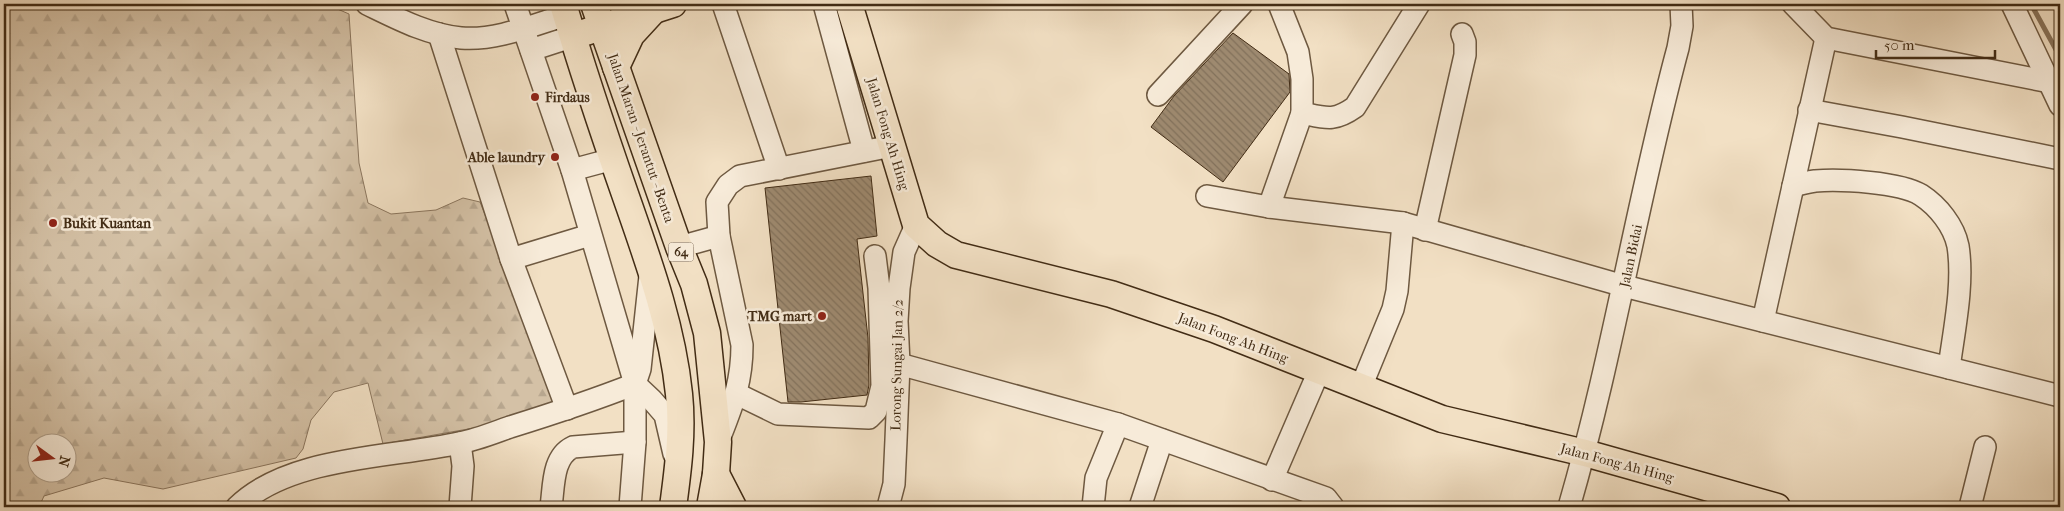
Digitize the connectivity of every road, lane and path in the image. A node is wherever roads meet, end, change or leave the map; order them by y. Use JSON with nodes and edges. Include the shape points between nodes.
{"nodes":[{"id":1,"x":366,"y":4,"type":"edge"},
{"id":2,"x":515,"y":4,"type":"edge"},
{"id":3,"x":723,"y":4,"type":"edge"},
{"id":4,"x":824,"y":4,"type":"edge"},
{"id":5,"x":849,"y":4,"type":"edge"},
{"id":6,"x":1242,"y":4,"type":"edge"},
{"id":7,"x":1279,"y":4,"type":"edge"},
{"id":8,"x":1419,"y":4,"type":"edge"},
{"id":9,"x":1681,"y":4,"type":"edge"},
{"id":10,"x":1793,"y":4,"type":"edge"},
{"id":11,"x":2012,"y":4,"type":"edge"},
{"id":12,"x":664,"y":6,"type":"edge"},
{"id":13,"x":599,"y":10,"type":"edge"},
{"id":14,"x":567,"y":18,"type":"edge"},
{"id":15,"x":523,"y":29,"type":"junction"},
{"id":16,"x":439,"y":34,"type":"junction"},
{"id":17,"x":1462,"y":34,"type":"dead end"},
{"id":18,"x":1826,"y":38,"type":"junction"},
{"id":19,"x":531,"y":50,"type":"junction"},
{"id":20,"x":616,"y":67,"type":"junction"},
{"id":21,"x":2050,"y":82,"type":"junction"},
{"id":22,"x":1158,"y":95,"type":"dead end"},
{"id":23,"x":2060,"y":105,"type":"edge"},
{"id":24,"x":1810,"y":110,"type":"junction"},
{"id":25,"x":1302,"y":113,"type":"junction"},
{"id":26,"x":892,"y":146,"type":"junction"},
{"id":27,"x":864,"y":151,"type":"junction"},
{"id":28,"x":613,"y":159,"type":"junction"},
{"id":29,"x":2060,"y":159,"type":"edge"},
{"id":30,"x":779,"y":169,"type":"junction"},
{"id":31,"x":572,"y":170,"type":"junction"},
{"id":32,"x":1793,"y":186,"type":"junction"},
{"id":33,"x":1207,"y":196,"type":"dead end"},
{"id":34,"x":1270,"y":207,"type":"junction"},
{"id":35,"x":1403,"y":224,"type":"junction"},
{"id":36,"x":916,"y":225,"type":"junction"},
{"id":37,"x":1425,"y":230,"type":"junction"},
{"id":38,"x":590,"y":235,"type":"junction"},
{"id":39,"x":719,"y":236,"type":"junction"},
{"id":40,"x":679,"y":246,"type":"junction"},
{"id":41,"x":875,"y":256,"type":"dead end"},
{"id":42,"x":511,"y":259,"type":"junction"},
{"id":43,"x":650,"y":267,"type":"junction"},
{"id":44,"x":1624,"y":286,"type":"junction"},
{"id":45,"x":889,"y":288,"type":"junction"},
{"id":46,"x":1763,"y":321,"type":"junction"},
{"id":47,"x":899,"y":364,"type":"junction"},
{"id":48,"x":1949,"y":368,"type":"junction"},
{"id":49,"x":1319,"y":371,"type":"junction"},
{"id":50,"x":635,"y":384,"type":"junction"},
{"id":51,"x":1361,"y":387,"type":"junction"},
{"id":52,"x":737,"y":394,"type":"junction"},
{"id":53,"x":2060,"y":396,"type":"edge"},
{"id":54,"x":567,"y":409,"type":"junction"},
{"id":55,"x":1118,"y":424,"type":"junction"},
{"id":56,"x":1162,"y":440,"type":"junction"},
{"id":57,"x":635,"y":442,"type":"junction"},
{"id":58,"x":718,"y":442,"type":"junction"},
{"id":59,"x":460,"y":443,"type":"junction"},
{"id":60,"x":1984,"y":447,"type":"dead end"},
{"id":61,"x":1585,"y":453,"type":"junction"},
{"id":62,"x":678,"y":472,"type":"junction"},
{"id":63,"x":716,"y":474,"type":"junction"},
{"id":64,"x":1272,"y":480,"type":"junction"},
{"id":65,"x":238,"y":507,"type":"edge"},
{"id":66,"x":460,"y":507,"type":"edge"},
{"id":67,"x":551,"y":507,"type":"edge"},
{"id":68,"x":630,"y":507,"type":"edge"},
{"id":69,"x":672,"y":507,"type":"edge"},
{"id":70,"x":710,"y":507,"type":"edge"},
{"id":71,"x":733,"y":507,"type":"edge"},
{"id":72,"x":888,"y":507,"type":"edge"},
{"id":73,"x":1093,"y":507,"type":"edge"},
{"id":74,"x":1140,"y":507,"type":"edge"},
{"id":75,"x":1333,"y":507,"type":"edge"},
{"id":76,"x":1569,"y":507,"type":"edge"},
{"id":77,"x":1777,"y":507,"type":"edge"},
{"id":78,"x":1970,"y":507,"type":"edge"}],
"edges":[{"from":1,"to":16,"type":"street"},
{"from":2,"to":15,"type":"street"},
{"from":3,"to":30,"type":"street"},
{"from":4,"to":27,"type":"street"},
{"from":5,"to":26,"type":"main road","name":"Jalan Fong Ah Hing"},
{"from":6,"to":22,"type":"street"},
{"from":7,"to":25,"type":"street","via":[[1298,52]]},
{"from":8,"to":25,"type":"street","via":[[1355,107],[1342,116],[1329,118]]},
{"from":9,"to":44,"type":"street","name":"Jalan Bidai","via":[[1678,48]]},
{"from":10,"to":18,"type":"street"},
{"from":11,"to":21,"type":"street"},
{"from":12,"to":13,"type":"main road"},
{"from":12,"to":20,"type":"main road","via":[[631,35]]},
{"from":13,"to":14,"type":"main road"},
{"from":13,"to":20,"type":"main road","name":"Jalan Maran - Jerantut - Benta","number":"64"},
{"from":14,"to":15,"type":"street"},
{"from":14,"to":19,"type":"street"},
{"from":14,"to":28,"type":"main road","number":"64"},
{"from":15,"to":16,"type":"street","via":[[479,38]]},
{"from":15,"to":19,"type":"street"},
{"from":16,"to":42,"type":"street"},
{"from":17,"to":37,"type":"street","via":[[1465,55]]},
{"from":18,"to":21,"type":"street"},
{"from":18,"to":24,"type":"street"},
{"from":19,"to":31,"type":"street"},
{"from":20,"to":40,"type":"main road","name":"Jalan Maran - Jerantut - Benta","number":"64"},
{"from":21,"to":23,"type":"street"},
{"from":24,"to":29,"type":"street"},
{"from":24,"to":32,"type":"street"},
{"from":25,"to":34,"type":"street"},
{"from":26,"to":27,"type":"street"},
{"from":26,"to":36,"type":"main road","name":"Jalan Fong Ah Hing"},
{"from":27,"to":30,"type":"street"},
{"from":28,"to":31,"type":"street"},
{"from":28,"to":43,"type":"main road","number":"64"},
{"from":30,"to":39,"type":"street","via":[[740,176],[728,185],[717,202]]},
{"from":31,"to":38,"type":"street"},
{"from":32,"to":46,"type":"street"},
{"from":32,"to":48,"type":"street","via":[[1815,181],[1881,184],[1920,194],[1935,206],[1945,218],[1958,246],[1960,273]]},
{"from":33,"to":34,"type":"street"},
{"from":34,"to":35,"type":"street"},
{"from":35,"to":37,"type":"street"},
{"from":35,"to":51,"type":"street","via":[[1393,309]]},
{"from":36,"to":45,"type":"street","name":"Lorong Sungai Jan 2/2"},
{"from":36,"to":49,"type":"main road","name":"Jalan Fong Ah Hing","via":[[937,244],[956,255],[1110,294],[1214,329]]},
{"from":37,"to":44,"type":"street"},
{"from":38,"to":42,"type":"street"},
{"from":38,"to":50,"type":"street"},
{"from":39,"to":40,"type":"street"},
{"from":39,"to":52,"type":"street","via":[[742,345]]},
{"from":40,"to":58,"type":"main road","name":"Jalan Maran - Jerantut - Benta","number":"64","via":[[694,284],[707,333]]},
{"from":41,"to":45,"type":"street"},
{"from":42,"to":54,"type":"street"},
{"from":43,"to":50,"type":"street","via":[[640,370]]},
{"from":43,"to":62,"type":"main road","number":"64","via":[[672,338],[680,396]]},
{"from":44,"to":46,"type":"street"},
{"from":44,"to":61,"type":"street","name":"Jalan Bidai"},
{"from":45,"to":47,"type":"street","name":"Lorong Sungai Jan 2/2","via":[[897,321]]},
{"from":45,"to":52,"type":"street","via":[[882,386],[876,411],[869,418],[778,414]]},
{"from":46,"to":48,"type":"street"},
{"from":47,"to":55,"type":"street"},
{"from":47,"to":72,"type":"street","name":"Lorong Sungai Jan 2/2","via":[[894,484]]},
{"from":48,"to":53,"type":"street"},
{"from":49,"to":51,"type":"main road","name":"Jalan Fong Ah Hing"},
{"from":49,"to":64,"type":"street"},
{"from":50,"to":54,"type":"street"},
{"from":50,"to":57,"type":"street"},
{"from":50,"to":62,"type":"street","via":[[664,415]]},
{"from":51,"to":61,"type":"main road","name":"Jalan Fong Ah Hing","via":[[1442,419]]},
{"from":52,"to":58,"type":"street"},
{"from":54,"to":59,"type":"street"},
{"from":55,"to":56,"type":"street"},
{"from":55,"to":73,"type":"street","via":[[1096,478]]},
{"from":56,"to":64,"type":"street"},
{"from":56,"to":74,"type":"street"},
{"from":57,"to":67,"type":"street","via":[[566,450],[556,470]]},
{"from":57,"to":68,"type":"street"},
{"from":58,"to":63,"type":"main road","name":"Jalan Maran - Jerantut - Benta","number":"64"},
{"from":59,"to":65,"type":"street","via":[[295,472],[262,488]]},
{"from":59,"to":66,"type":"street","via":[[463,466]]},
{"from":60,"to":78,"type":"street"},
{"from":61,"to":76,"type":"street","name":"Jalan Bidai"},
{"from":61,"to":77,"type":"main road","name":"Jalan Fong Ah Hing"},
{"from":62,"to":69,"type":"main road","number":"64"},
{"from":63,"to":70,"type":"main road","name":"Jalan Maran - Jerantut - Benta","number":"64"},
{"from":63,"to":71,"type":"main road"},
{"from":64,"to":75,"type":"street","via":[[1326,498]]}]}
